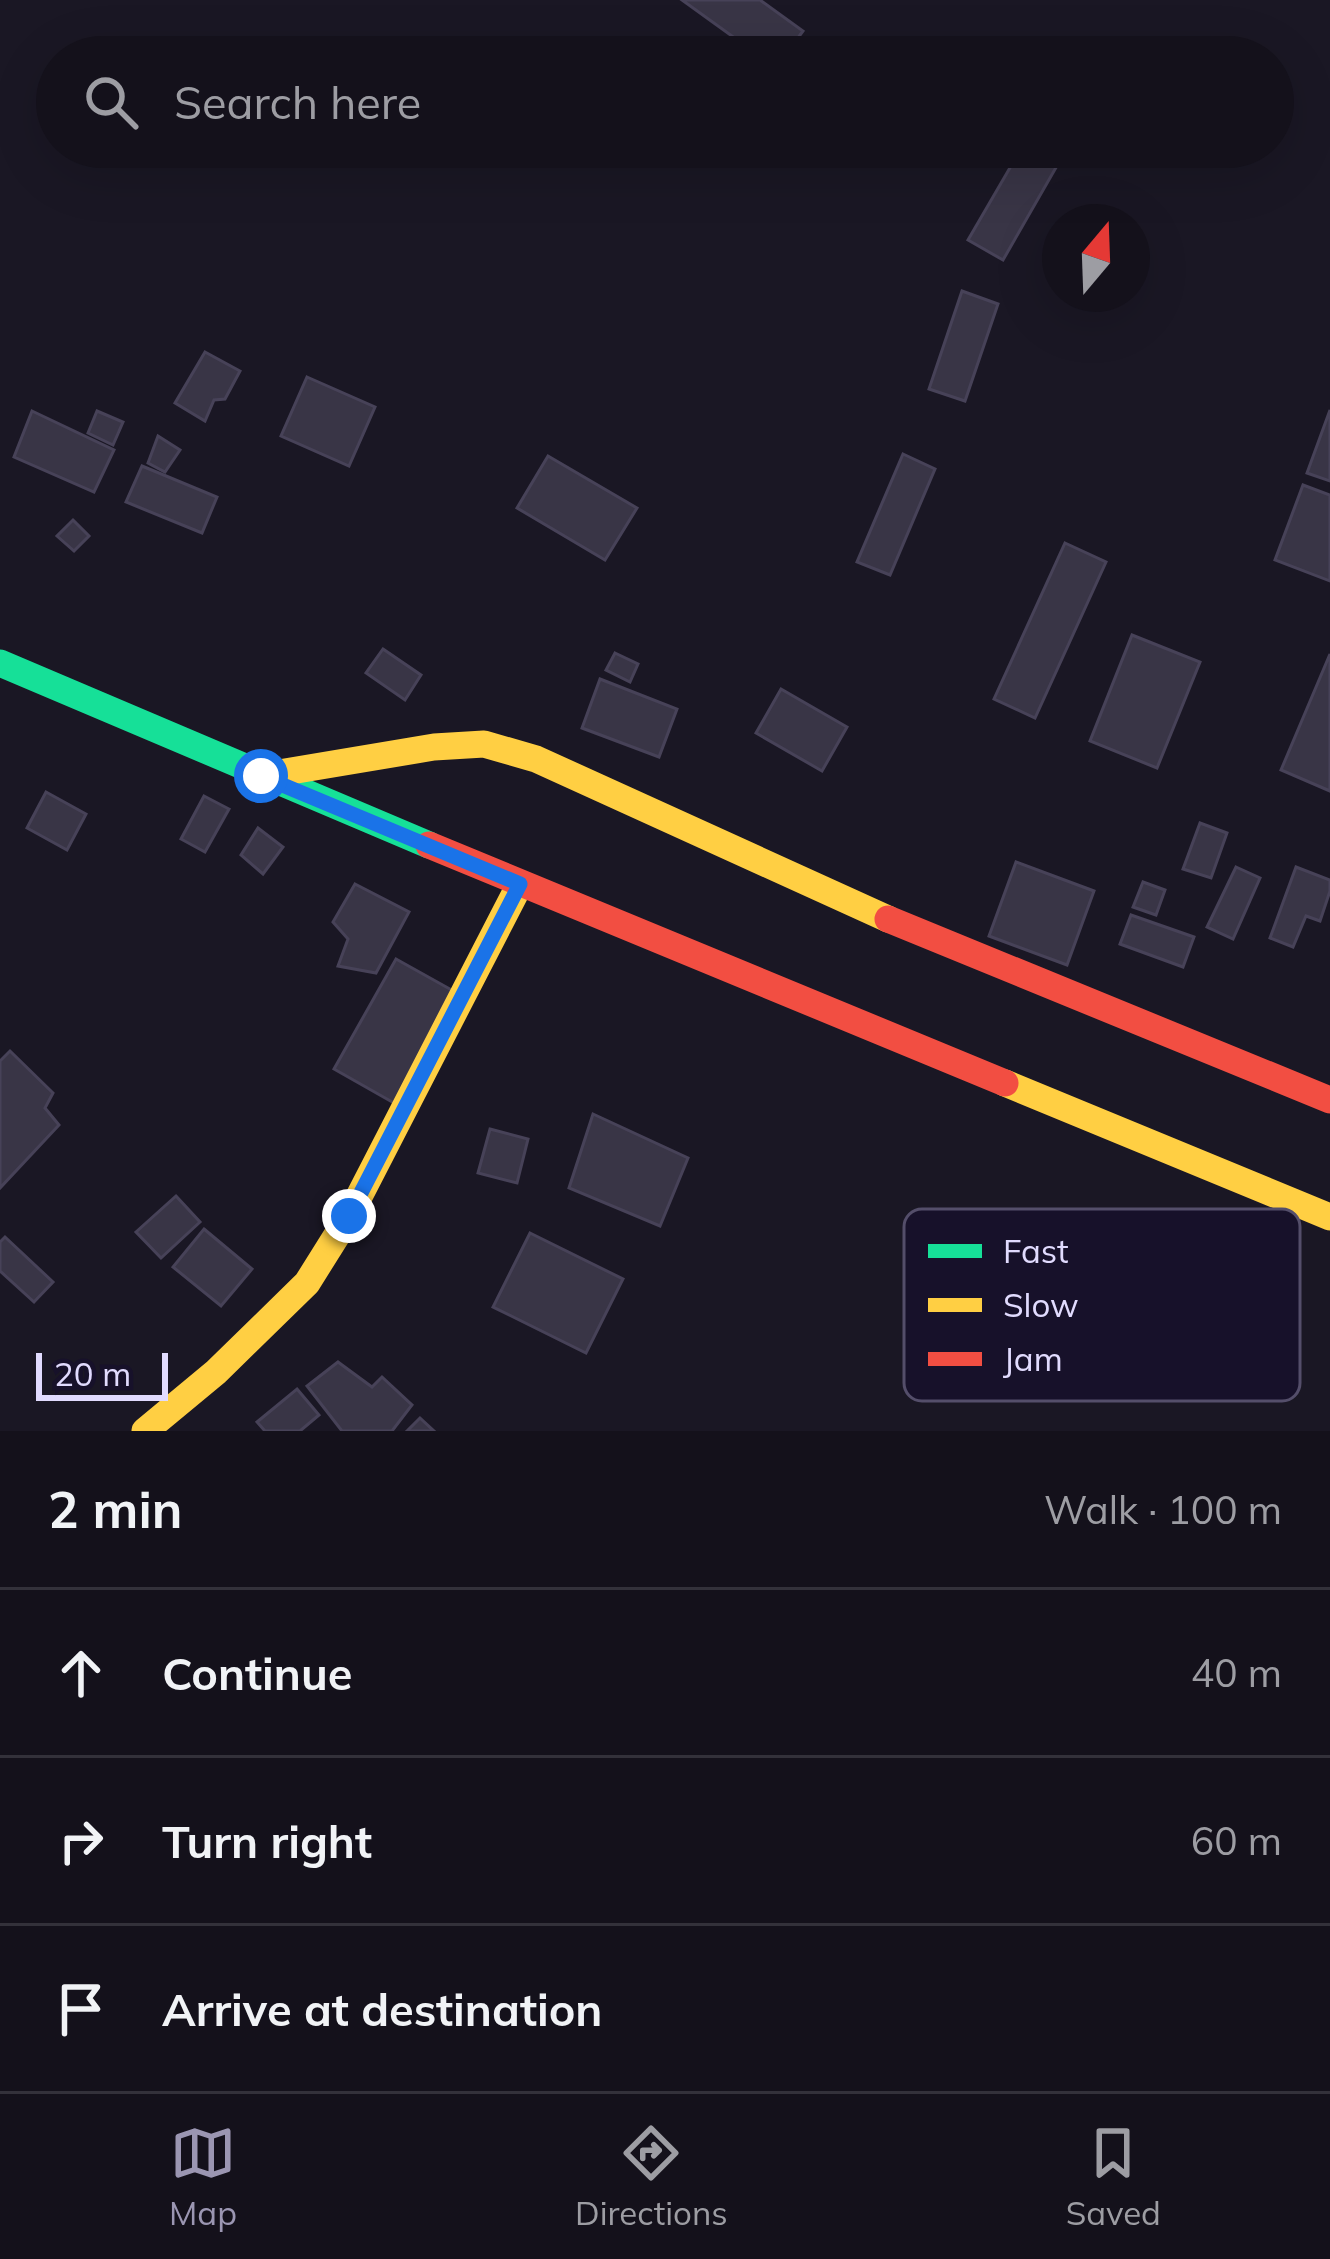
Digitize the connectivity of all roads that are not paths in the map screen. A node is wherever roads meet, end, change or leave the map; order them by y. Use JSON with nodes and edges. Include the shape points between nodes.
{"nodes":[{"id":1,"x":0,"y":663,"type":"edge"},
{"id":2,"x":261,"y":776,"type":"junction"},
{"id":3,"x":520,"y":884,"type":"junction"},
{"id":4,"x":1330,"y":1100,"type":"edge"},
{"id":5,"x":1330,"y":1217,"type":"edge"},
{"id":6,"x":145,"y":1431,"type":"edge"}],
"edges":[{"from":1,"to":2,"type":"street"},
{"from":2,"to":3,"type":"street"},
{"from":2,"to":4,"type":"street","via":[[451,746],[484,744],[536,759],[850,904]]},
{"from":3,"to":5,"type":"street"},
{"from":3,"to":6,"type":"street","via":[[307,1283]]}]}
